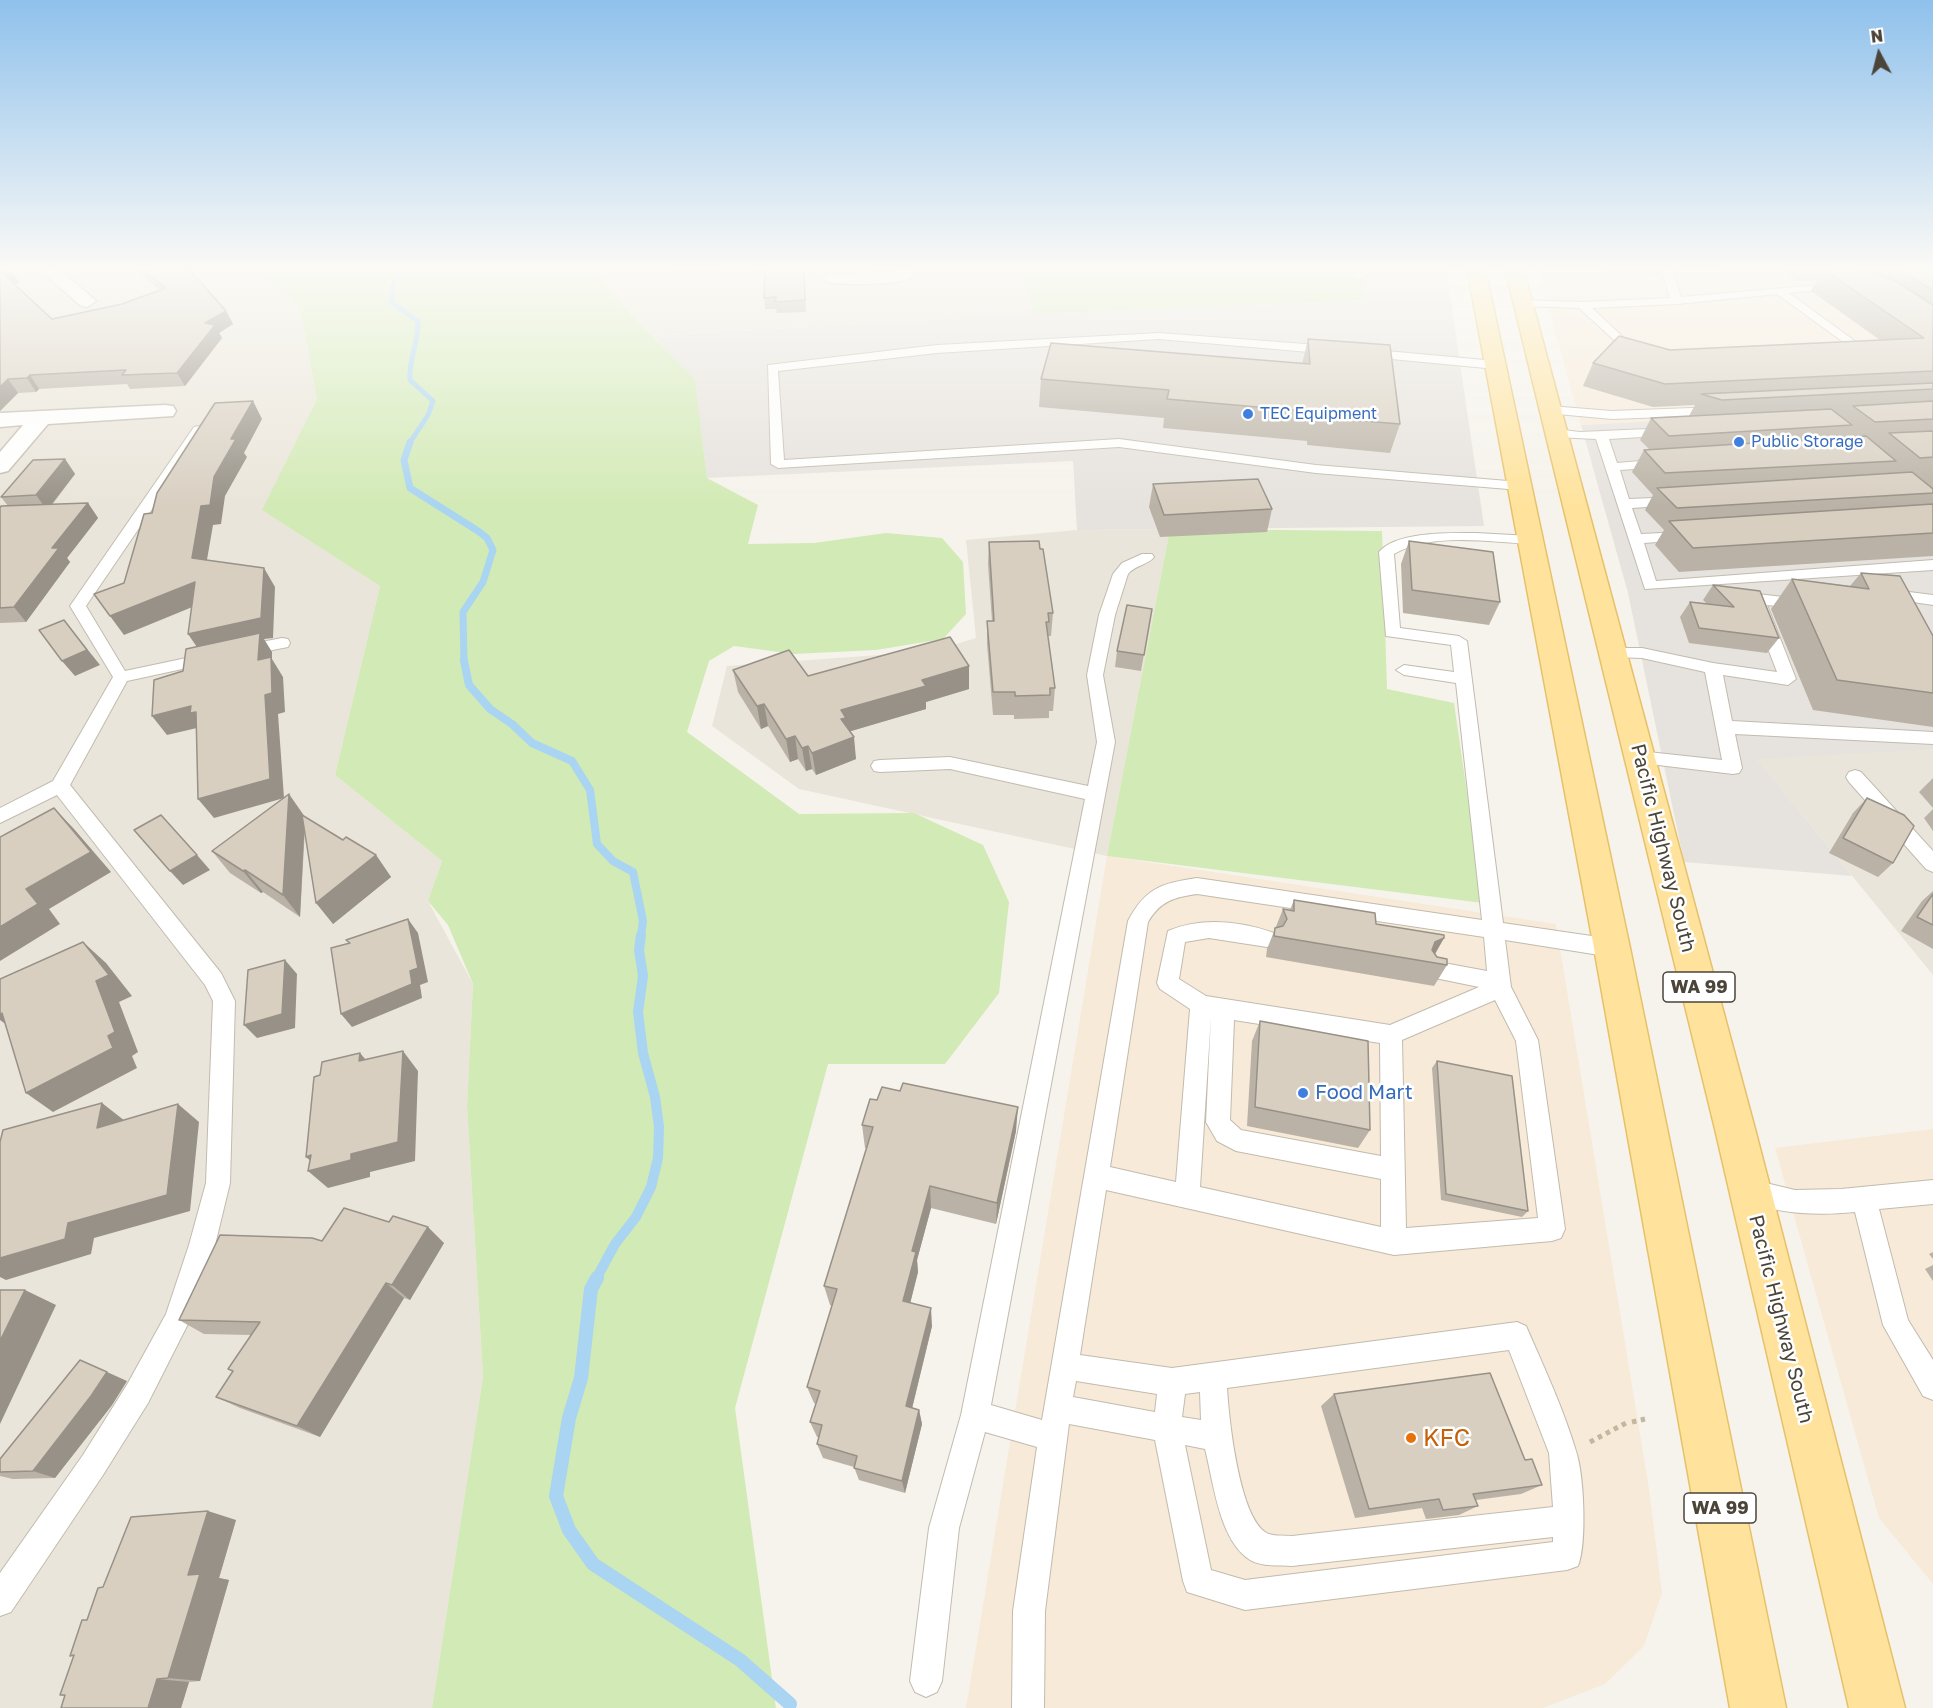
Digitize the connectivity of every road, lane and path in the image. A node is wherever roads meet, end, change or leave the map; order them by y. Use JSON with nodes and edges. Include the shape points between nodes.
{"nodes":[{"id":1,"x":959,"y":348,"type":"edge"},
{"id":2,"x":1307,"y":348,"type":"edge"},
{"id":3,"x":1493,"y":348,"type":"edge"},
{"id":4,"x":1535,"y":348,"type":"edge"},
{"id":5,"x":1627,"y":348,"type":"edge"},
{"id":6,"x":1845,"y":348,"type":"edge"},
{"id":7,"x":1824,"y":349,"type":"edge"},
{"id":8,"x":1645,"y":358,"type":"edge"},
{"id":9,"x":1496,"y":364,"type":"junction"},
{"id":10,"x":1731,"y":410,"type":"edge"},
{"id":11,"x":165,"y":411,"type":"dead end"},
{"id":12,"x":210,"y":414,"type":"edge"},
{"id":13,"x":42,"y":417,"type":"junction"},
{"id":14,"x":0,"y":420,"type":"edge"},
{"id":15,"x":1553,"y":422,"type":"junction"},
{"id":16,"x":1682,"y":431,"type":"edge"},
{"id":17,"x":1602,"y":435,"type":"junction"},
{"id":18,"x":1681,"y":462,"type":"edge"},
{"id":19,"x":0,"y":466,"type":"edge"},
{"id":20,"x":1612,"y":466,"type":"junction"},
{"id":21,"x":1520,"y":486,"type":"junction"},
{"id":22,"x":1696,"y":500,"type":"edge"},
{"id":23,"x":1624,"y":504,"type":"junction"},
{"id":24,"x":1695,"y":536,"type":"edge"},
{"id":25,"x":1635,"y":539,"type":"junction"},
{"id":26,"x":1531,"y":540,"type":"junction"},
{"id":27,"x":1147,"y":557,"type":"dead end"},
{"id":28,"x":1933,"y":565,"type":"edge"},
{"id":29,"x":1866,"y":591,"type":"edge"},
{"id":30,"x":1933,"y":600,"type":"edge"},
{"id":31,"x":1817,"y":601,"type":"edge"},
{"id":32,"x":282,"y":643,"type":"dead end"},
{"id":33,"x":1612,"y":652,"type":"junction"},
{"id":34,"x":1713,"y":668,"type":"junction"},
{"id":35,"x":1404,"y":670,"type":"dead end"},
{"id":36,"x":122,"y":677,"type":"junction"},
{"id":37,"x":1463,"y":679,"type":"junction"},
{"id":38,"x":1726,"y":727,"type":"junction"},
{"id":39,"x":1933,"y":738,"type":"edge"},
{"id":40,"x":1639,"y":757,"type":"junction"},
{"id":41,"x":880,"y":766,"type":"dead end"},
{"id":42,"x":1855,"y":777,"type":"dead end"},
{"id":43,"x":60,"y":786,"type":"junction"},
{"id":44,"x":1096,"y":795,"type":"junction"},
{"id":45,"x":0,"y":816,"type":"edge"},
{"id":46,"x":1933,"y":864,"type":"edge"},
{"id":47,"x":1492,"y":930,"type":"junction"},
{"id":48,"x":1267,"y":939,"type":"dead end"},
{"id":49,"x":1612,"y":948,"type":"junction"},
{"id":50,"x":1433,"y":970,"type":"edge"},
{"id":51,"x":1500,"y":985,"type":"junction"},
{"id":52,"x":1201,"y":1005,"type":"junction"},
{"id":53,"x":1224,"y":1009,"type":"junction"},
{"id":54,"x":1391,"y":1035,"type":"junction"},
{"id":55,"x":1393,"y":1170,"type":"junction"},
{"id":56,"x":1095,"y":1176,"type":"junction"},
{"id":57,"x":1749,"y":1191,"type":"junction"},
{"id":58,"x":1933,"y":1191,"type":"edge"},
{"id":59,"x":1187,"y":1196,"type":"junction"},
{"id":60,"x":1864,"y":1199,"type":"junction"},
{"id":61,"x":1394,"y":1242,"type":"junction"},
{"id":62,"x":1064,"y":1366,"type":"junction"},
{"id":63,"x":1213,"y":1377,"type":"junction"},
{"id":64,"x":1172,"y":1382,"type":"junction"},
{"id":65,"x":1933,"y":1386,"type":"edge"},
{"id":66,"x":1057,"y":1408,"type":"junction"},
{"id":67,"x":975,"y":1415,"type":"junction"},
{"id":68,"x":1645,"y":1419,"type":"dead end"},
{"id":69,"x":1167,"y":1429,"type":"junction"},
{"id":70,"x":1053,"y":1437,"type":"junction"},
{"id":71,"x":1216,"y":1437,"type":"junction"},
{"id":72,"x":1584,"y":1445,"type":"dead end"},
{"id":73,"x":1569,"y":1520,"type":"junction"},
{"id":74,"x":0,"y":1601,"type":"edge"},
{"id":75,"x":926,"y":1681,"type":"dead end"},
{"id":76,"x":1028,"y":1708,"type":"edge"},
{"id":77,"x":1758,"y":1708,"type":"edge"},
{"id":78,"x":1877,"y":1708,"type":"edge"}],
"edges":[{"from":1,"to":21,"type":"lane","via":[[772,368],[778,464],[1119,443],[1316,469]]},
{"from":2,"to":9,"type":"lane"},
{"from":3,"to":9,"type":"main road","number":"WA 99"},
{"from":4,"to":15,"type":"main road","name":"Pacific Highway South","number":"WA 99"},
{"from":5,"to":8,"type":"lane"},
{"from":6,"to":7,"type":"lane"},
{"from":9,"to":21,"type":"main road","number":"WA 99"},
{"from":10,"to":15,"type":"lane","via":[[1612,415]]},
{"from":11,"to":13,"type":"street"},
{"from":12,"to":36,"type":"lane","via":[[78,606]]},
{"from":13,"to":14,"type":"street"},
{"from":13,"to":19,"type":"street"},
{"from":15,"to":17,"type":"lane"},
{"from":15,"to":33,"type":"main road","name":"Pacific Highway South","number":"WA 99"},
{"from":16,"to":17,"type":"lane"},
{"from":17,"to":20,"type":"lane"},
{"from":18,"to":20,"type":"lane"},
{"from":20,"to":23,"type":"lane"},
{"from":21,"to":26,"type":"main road","number":"WA 99"},
{"from":22,"to":23,"type":"lane"},
{"from":23,"to":25,"type":"lane"},
{"from":24,"to":25,"type":"lane"},
{"from":25,"to":28,"type":"lane","via":[[1650,585]]},
{"from":26,"to":37,"type":"lane","via":[[1414,540],[1396,544],[1386,552],[1392,632],[1459,640]]},
{"from":26,"to":49,"type":"main road","number":"WA 99"},
{"from":27,"to":44,"type":"lane","via":[[1127,566],[1121,574],[1107,615],[1095,675],[1106,742]]},
{"from":29,"to":30,"type":"lane"},
{"from":31,"to":34,"type":"lane","via":[[1807,604],[1757,599],[1788,679]]},
{"from":32,"to":36,"type":"lane"},
{"from":33,"to":34,"type":"lane","via":[[1642,653]]},
{"from":33,"to":40,"type":"main road","name":"Pacific Highway South","number":"WA 99"},
{"from":34,"to":38,"type":"lane"},
{"from":35,"to":37,"type":"lane"},
{"from":36,"to":43,"type":"lane"},
{"from":37,"to":47,"type":"lane"},
{"from":38,"to":39,"type":"lane"},
{"from":38,"to":40,"type":"lane","via":[[1733,768]]},
{"from":40,"to":57,"type":"main road","name":"Pacific Highway South","number":"WA 99"},
{"from":41,"to":44,"type":"lane","via":[[950,763]]},
{"from":42,"to":46,"type":"lane"},
{"from":43,"to":45,"type":"lane"},
{"from":43,"to":74,"type":"lane","via":[[213,979],[224,1001],[218,1183],[177,1320],[93,1465]]},
{"from":44,"to":67,"type":"lane"},
{"from":47,"to":49,"type":"lane"},
{"from":47,"to":51,"type":"lane"},
{"from":47,"to":56,"type":"lane","via":[[1197,886],[1169,889],[1149,901],[1138,921]]},
{"from":48,"to":52,"type":"lane","via":[[1189,929],[1175,937],[1168,983]]},
{"from":49,"to":77,"type":"main road","number":"WA 99"},
{"from":50,"to":51,"type":"lane"},
{"from":51,"to":54,"type":"lane"},
{"from":51,"to":61,"type":"lane","via":[[1527,1040],[1552,1230]]},
{"from":52,"to":53,"type":"lane"},
{"from":52,"to":59,"type":"lane"},
{"from":53,"to":54,"type":"lane"},
{"from":53,"to":55,"type":"lane","via":[[1218,1122],[1225,1133],[1236,1140]]},
{"from":54,"to":55,"type":"lane"},
{"from":55,"to":61,"type":"lane"},
{"from":56,"to":59,"type":"lane"},
{"from":56,"to":62,"type":"lane"},
{"from":57,"to":60,"type":"lane","via":[[1795,1202]]},
{"from":57,"to":78,"type":"main road","name":"Pacific Highway South","number":"WA 99"},
{"from":58,"to":60,"type":"lane"},
{"from":59,"to":61,"type":"lane"},
{"from":60,"to":65,"type":"lane","via":[[1896,1325]]},
{"from":62,"to":64,"type":"lane"},
{"from":62,"to":66,"type":"lane"},
{"from":63,"to":64,"type":"lane"},
{"from":63,"to":71,"type":"lane"},
{"from":63,"to":73,"type":"lane","via":[[1518,1335],[1563,1453]]},
{"from":64,"to":69,"type":"lane"},
{"from":66,"to":69,"type":"lane"},
{"from":66,"to":70,"type":"lane"},
{"from":67,"to":70,"type":"lane"},
{"from":67,"to":75,"type":"lane","via":[[944,1528]]},
{"from":68,"to":72,"type":"path","via":[[1629,1422]]},
{"from":69,"to":71,"type":"lane"},
{"from":69,"to":73,"type":"lane","via":[[1198,1581],[1245,1595],[1567,1555]]},
{"from":70,"to":76,"type":"lane","via":[[1029,1611]]},
{"from":71,"to":73,"type":"lane","via":[[1241,1531],[1261,1549],[1292,1551]]}]}
